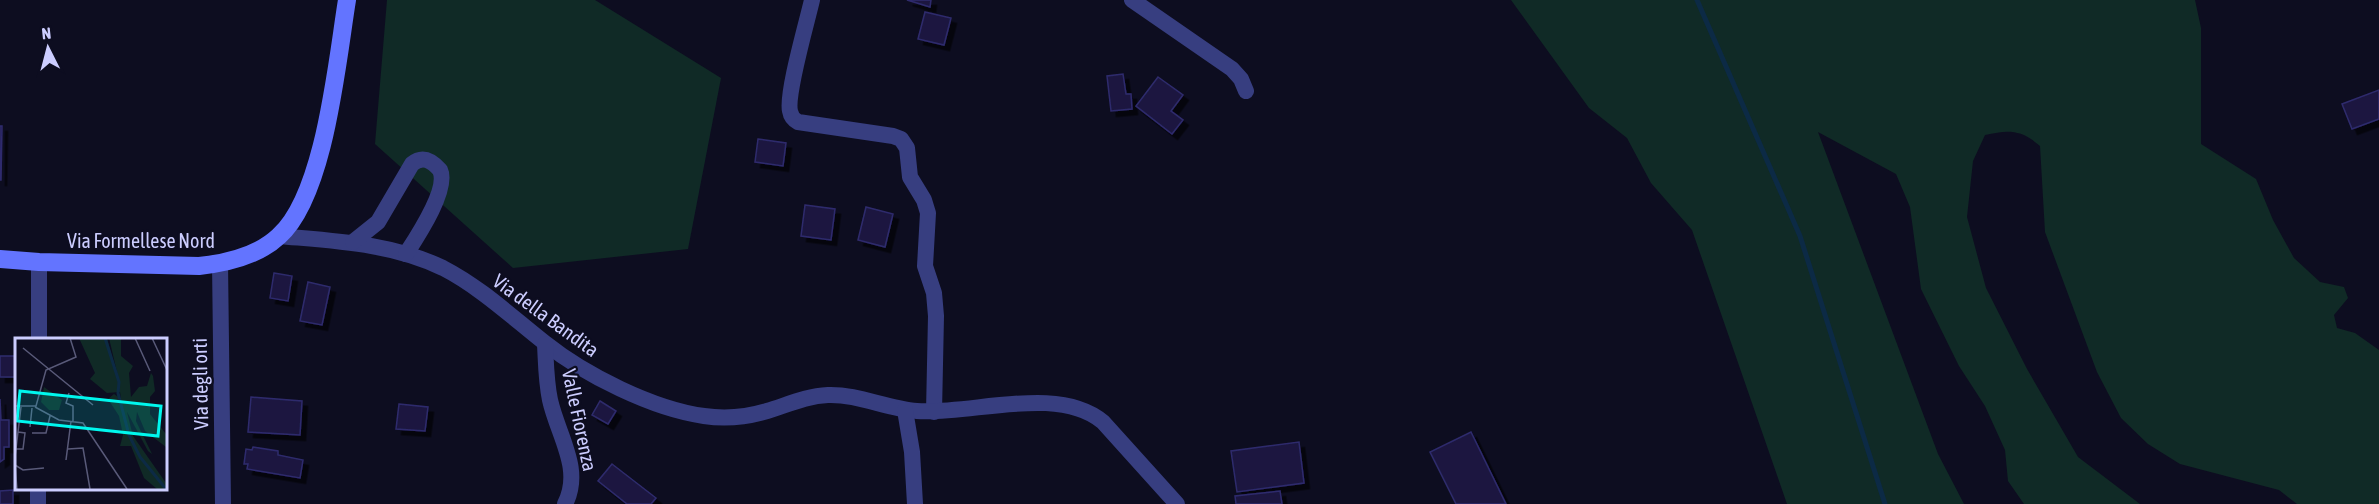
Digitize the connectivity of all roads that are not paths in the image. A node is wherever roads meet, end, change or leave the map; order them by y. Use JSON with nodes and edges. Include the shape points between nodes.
{"nodes":[{"id":1,"x":347,"y":0,"type":"edge"},
{"id":2,"x":812,"y":0,"type":"edge"},
{"id":3,"x":1132,"y":0,"type":"edge"},
{"id":4,"x":1246,"y":91,"type":"dead end"},
{"id":5,"x":279,"y":236,"type":"junction"},
{"id":6,"x":353,"y":242,"type":"junction"},
{"id":7,"x":406,"y":254,"type":"junction"},
{"id":8,"x":0,"y":259,"type":"edge"},
{"id":9,"x":39,"y":262,"type":"junction"},
{"id":10,"x":220,"y":263,"type":"junction"},
{"id":11,"x":39,"y":338,"type":"edge"},
{"id":12,"x":545,"y":344,"type":"junction"},
{"id":13,"x":905,"y":410,"type":"junction"},
{"id":14,"x":934,"y":412,"type":"junction"},
{"id":15,"x":223,"y":504,"type":"edge"},
{"id":16,"x":565,"y":504,"type":"edge"},
{"id":17,"x":915,"y":504,"type":"edge"},
{"id":18,"x":1178,"y":504,"type":"edge"}],
"edges":[{"from":1,"to":5,"type":"street","name":"Via Formellese Nord","via":[[315,169],[298,213]]},
{"from":2,"to":14,"type":"street","via":[[790,110],[802,124],[893,136],[907,148],[910,177],[928,213],[925,266],[936,316]]},
{"from":3,"to":4,"type":"street","via":[[1233,69]]},
{"from":5,"to":6,"type":"street","name":"Via della Bandita"},
{"from":5,"to":10,"type":"street","name":"Via Formellese Nord","via":[[253,253]]},
{"from":6,"to":7,"type":"street","name":"Via della Bandita"},
{"from":6,"to":7,"type":"street","via":[[378,222],[410,166],[423,159],[440,170],[443,182]]},
{"from":7,"to":12,"type":"street","name":"Via della Bandita","via":[[458,277]]},
{"from":8,"to":9,"type":"street","name":"Via Formellese Nord"},
{"from":9,"to":10,"type":"street","name":"Via Formellese Nord","via":[[187,266]]},
{"from":9,"to":11,"type":"street"},
{"from":10,"to":15,"type":"street","name":"Via degli orti"},
{"from":12,"to":13,"type":"street","name":"Via della Bandita","via":[[618,387],[704,416],[750,415],[827,395]]},
{"from":12,"to":16,"type":"street","name":"Valle Fiorenza","via":[[550,400],[572,473],[571,492]]},
{"from":13,"to":14,"type":"street","name":"Via della Bandita"},
{"from":13,"to":17,"type":"street"},
{"from":14,"to":18,"type":"street","name":"Via della Bandita","via":[[1041,404],[1083,410],[1103,422]]}]}
